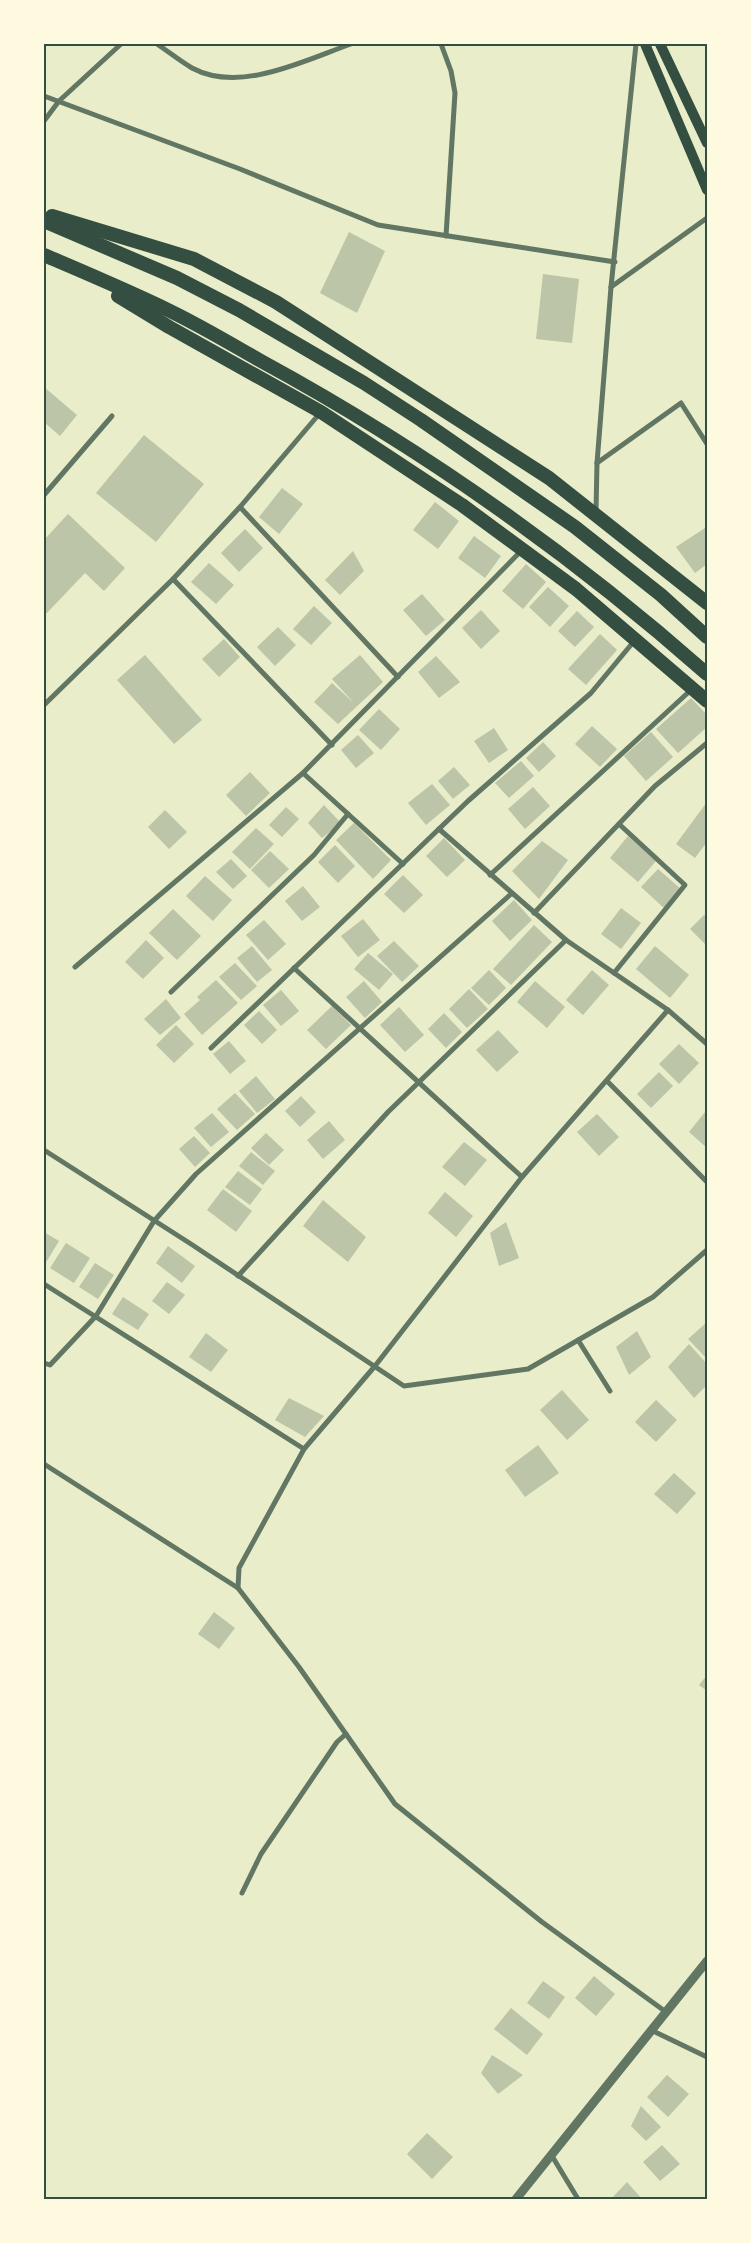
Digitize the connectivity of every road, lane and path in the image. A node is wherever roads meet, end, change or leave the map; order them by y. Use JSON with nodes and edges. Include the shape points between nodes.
{"nodes":[{"id":1,"x":121,"y":44,"type":"edge"},
{"id":2,"x":158,"y":44,"type":"edge"},
{"id":3,"x":351,"y":44,"type":"edge"},
{"id":4,"x":441,"y":44,"type":"edge"},
{"id":5,"x":636,"y":44,"type":"edge"},
{"id":6,"x":645,"y":44,"type":"edge"},
{"id":7,"x":660,"y":44,"type":"edge"},
{"id":8,"x":44,"y":96,"type":"edge"},
{"id":9,"x":59,"y":101,"type":"junction"},
{"id":10,"x":44,"y":121,"type":"edge"},
{"id":11,"x":707,"y":143,"type":"edge"},
{"id":12,"x":707,"y":190,"type":"edge"},
{"id":13,"x":44,"y":214,"type":"edge"},
{"id":14,"x":707,"y":218,"type":"edge"},
{"id":15,"x":44,"y":221,"type":"edge"},
{"id":16,"x":446,"y":236,"type":"junction"},
{"id":17,"x":44,"y":255,"type":"edge"},
{"id":18,"x":614,"y":262,"type":"junction"},
{"id":19,"x":73,"y":268,"type":"junction"},
{"id":20,"x":611,"y":287,"type":"junction"},
{"id":21,"x":321,"y":412,"type":"junction"},
{"id":22,"x":112,"y":416,"type":"dead end"},
{"id":23,"x":707,"y":444,"type":"edge"},
{"id":24,"x":596,"y":463,"type":"junction"},
{"id":25,"x":44,"y":495,"type":"edge"},
{"id":26,"x":240,"y":507,"type":"junction"},
{"id":27,"x":596,"y":515,"type":"junction"},
{"id":28,"x":523,"y":550,"type":"junction"},
{"id":29,"x":173,"y":579,"type":"junction"},
{"id":30,"x":707,"y":603,"type":"edge"},
{"id":31,"x":707,"y":637,"type":"edge"},
{"id":32,"x":635,"y":639,"type":"junction"},
{"id":33,"x":707,"y":674,"type":"edge"},
{"id":34,"x":398,"y":677,"type":"junction"},
{"id":35,"x":692,"y":688,"type":"junction"},
{"id":36,"x":707,"y":701,"type":"edge"},
{"id":37,"x":44,"y":704,"type":"edge"},
{"id":38,"x":707,"y":743,"type":"edge"},
{"id":39,"x":332,"y":745,"type":"junction"},
{"id":40,"x":303,"y":774,"type":"junction"},
{"id":41,"x":348,"y":814,"type":"junction"},
{"id":42,"x":619,"y":824,"type":"junction"},
{"id":43,"x":439,"y":829,"type":"junction"},
{"id":44,"x":403,"y":864,"type":"junction"},
{"id":45,"x":490,"y":875,"type":"junction"},
{"id":46,"x":511,"y":894,"type":"junction"},
{"id":47,"x":534,"y":914,"type":"junction"},
{"id":48,"x":566,"y":940,"type":"junction"},
{"id":49,"x":75,"y":968,"type":"dead end"},
{"id":50,"x":294,"y":968,"type":"junction"},
{"id":51,"x":614,"y":973,"type":"junction"},
{"id":52,"x":171,"y":992,"type":"dead end"},
{"id":53,"x":668,"y":1010,"type":"junction"},
{"id":54,"x":360,"y":1028,"type":"junction"},
{"id":55,"x":707,"y":1044,"type":"edge"},
{"id":56,"x":211,"y":1048,"type":"dead end"},
{"id":57,"x":419,"y":1081,"type":"junction"},
{"id":58,"x":607,"y":1081,"type":"junction"},
{"id":59,"x":44,"y":1150,"type":"edge"},
{"id":60,"x":522,"y":1177,"type":"junction"},
{"id":61,"x":707,"y":1182,"type":"edge"},
{"id":62,"x":154,"y":1220,"type":"junction"},
{"id":63,"x":707,"y":1250,"type":"edge"},
{"id":64,"x":238,"y":1276,"type":"junction"},
{"id":65,"x":44,"y":1284,"type":"edge"},
{"id":66,"x":96,"y":1316,"type":"junction"},
{"id":67,"x":578,"y":1340,"type":"junction"},
{"id":68,"x":44,"y":1363,"type":"edge"},
{"id":69,"x":375,"y":1366,"type":"junction"},
{"id":70,"x":610,"y":1391,"type":"dead end"},
{"id":71,"x":304,"y":1449,"type":"junction"},
{"id":72,"x":44,"y":1464,"type":"edge"},
{"id":73,"x":238,"y":1588,"type":"junction"},
{"id":74,"x":346,"y":1734,"type":"junction"},
{"id":75,"x":242,"y":1893,"type":"dead end"},
{"id":76,"x":707,"y":1960,"type":"edge"},
{"id":77,"x":666,"y":2012,"type":"junction"},
{"id":78,"x":651,"y":2030,"type":"junction"},
{"id":79,"x":707,"y":2057,"type":"edge"},
{"id":80,"x":552,"y":2156,"type":"junction"},
{"id":81,"x":516,"y":2199,"type":"edge"},
{"id":82,"x":578,"y":2199,"type":"edge"}],
"edges":[{"from":1,"to":9,"type":"street"},
{"from":2,"to":3,"type":"street","via":[[194,69],[228,79],[254,78]]},
{"from":4,"to":16,"type":"street","via":[[456,93]]},
{"from":5,"to":18,"type":"street"},
{"from":6,"to":12,"type":"main road"},
{"from":7,"to":11,"type":"main road"},
{"from":8,"to":9,"type":"street"},
{"from":9,"to":10,"type":"street"},
{"from":9,"to":16,"type":"street","via":[[378,225]]},
{"from":13,"to":27,"type":"highway","via":[[194,259],[276,302],[549,478]]},
{"from":14,"to":20,"type":"street"},
{"from":15,"to":31,"type":"highway","via":[[193,286],[364,383],[575,527],[661,595]]},
{"from":16,"to":18,"type":"street"},
{"from":17,"to":19,"type":"highway"},
{"from":18,"to":20,"type":"street"},
{"from":19,"to":21,"type":"highway","via":[[169,327]]},
{"from":19,"to":33,"type":"highway","via":[[172,312],[326,396],[395,438],[528,528]]},
{"from":20,"to":24,"type":"street"},
{"from":21,"to":26,"type":"street"},
{"from":21,"to":28,"type":"highway","via":[[462,505]]},
{"from":22,"to":25,"type":"street"},
{"from":23,"to":24,"type":"street","via":[[681,404]]},
{"from":24,"to":27,"type":"street"},
{"from":26,"to":29,"type":"street"},
{"from":26,"to":34,"type":"street"},
{"from":27,"to":30,"type":"highway"},
{"from":28,"to":32,"type":"highway"},
{"from":28,"to":34,"type":"street"},
{"from":29,"to":37,"type":"street"},
{"from":29,"to":39,"type":"street"},
{"from":32,"to":35,"type":"highway"},
{"from":32,"to":43,"type":"street","via":[[591,693]]},
{"from":34,"to":39,"type":"street"},
{"from":35,"to":36,"type":"highway"},
{"from":35,"to":45,"type":"street"},
{"from":38,"to":42,"type":"street","via":[[655,786]]},
{"from":39,"to":40,"type":"street"},
{"from":40,"to":41,"type":"street"},
{"from":40,"to":49,"type":"street"},
{"from":41,"to":44,"type":"street"},
{"from":41,"to":52,"type":"street","via":[[314,855]]},
{"from":42,"to":47,"type":"street"},
{"from":42,"to":51,"type":"street","via":[[685,885]]},
{"from":43,"to":44,"type":"street"},
{"from":43,"to":45,"type":"street"},
{"from":44,"to":50,"type":"street"},
{"from":45,"to":46,"type":"street"},
{"from":46,"to":47,"type":"street"},
{"from":46,"to":54,"type":"street"},
{"from":47,"to":48,"type":"street"},
{"from":48,"to":51,"type":"street"},
{"from":48,"to":57,"type":"street"},
{"from":50,"to":54,"type":"street"},
{"from":50,"to":56,"type":"street"},
{"from":51,"to":53,"type":"street"},
{"from":53,"to":55,"type":"street"},
{"from":53,"to":58,"type":"street"},
{"from":54,"to":57,"type":"street"},
{"from":54,"to":62,"type":"street","via":[[196,1174]]},
{"from":57,"to":60,"type":"street"},
{"from":57,"to":64,"type":"street"},
{"from":58,"to":60,"type":"street"},
{"from":58,"to":61,"type":"street"},
{"from":59,"to":62,"type":"street"},
{"from":60,"to":69,"type":"street"},
{"from":62,"to":64,"type":"street"},
{"from":62,"to":66,"type":"street"},
{"from":63,"to":67,"type":"street","via":[[653,1297]]},
{"from":64,"to":69,"type":"street"},
{"from":65,"to":66,"type":"street"},
{"from":66,"to":68,"type":"street","via":[[50,1365]]},
{"from":66,"to":71,"type":"street"},
{"from":67,"to":69,"type":"street","via":[[528,1369],[404,1386]]},
{"from":67,"to":70,"type":"street"},
{"from":69,"to":71,"type":"street"},
{"from":71,"to":73,"type":"street","via":[[239,1568]]},
{"from":72,"to":73,"type":"street"},
{"from":73,"to":74,"type":"street","via":[[300,1667]]},
{"from":74,"to":75,"type":"street","via":[[337,1742],[261,1854]]},
{"from":74,"to":77,"type":"street","via":[[395,1804],[542,1922]]},
{"from":76,"to":77,"type":"street"},
{"from":77,"to":78,"type":"street"},
{"from":78,"to":79,"type":"street"},
{"from":78,"to":80,"type":"street"},
{"from":80,"to":81,"type":"street"},
{"from":80,"to":82,"type":"street"}]}
